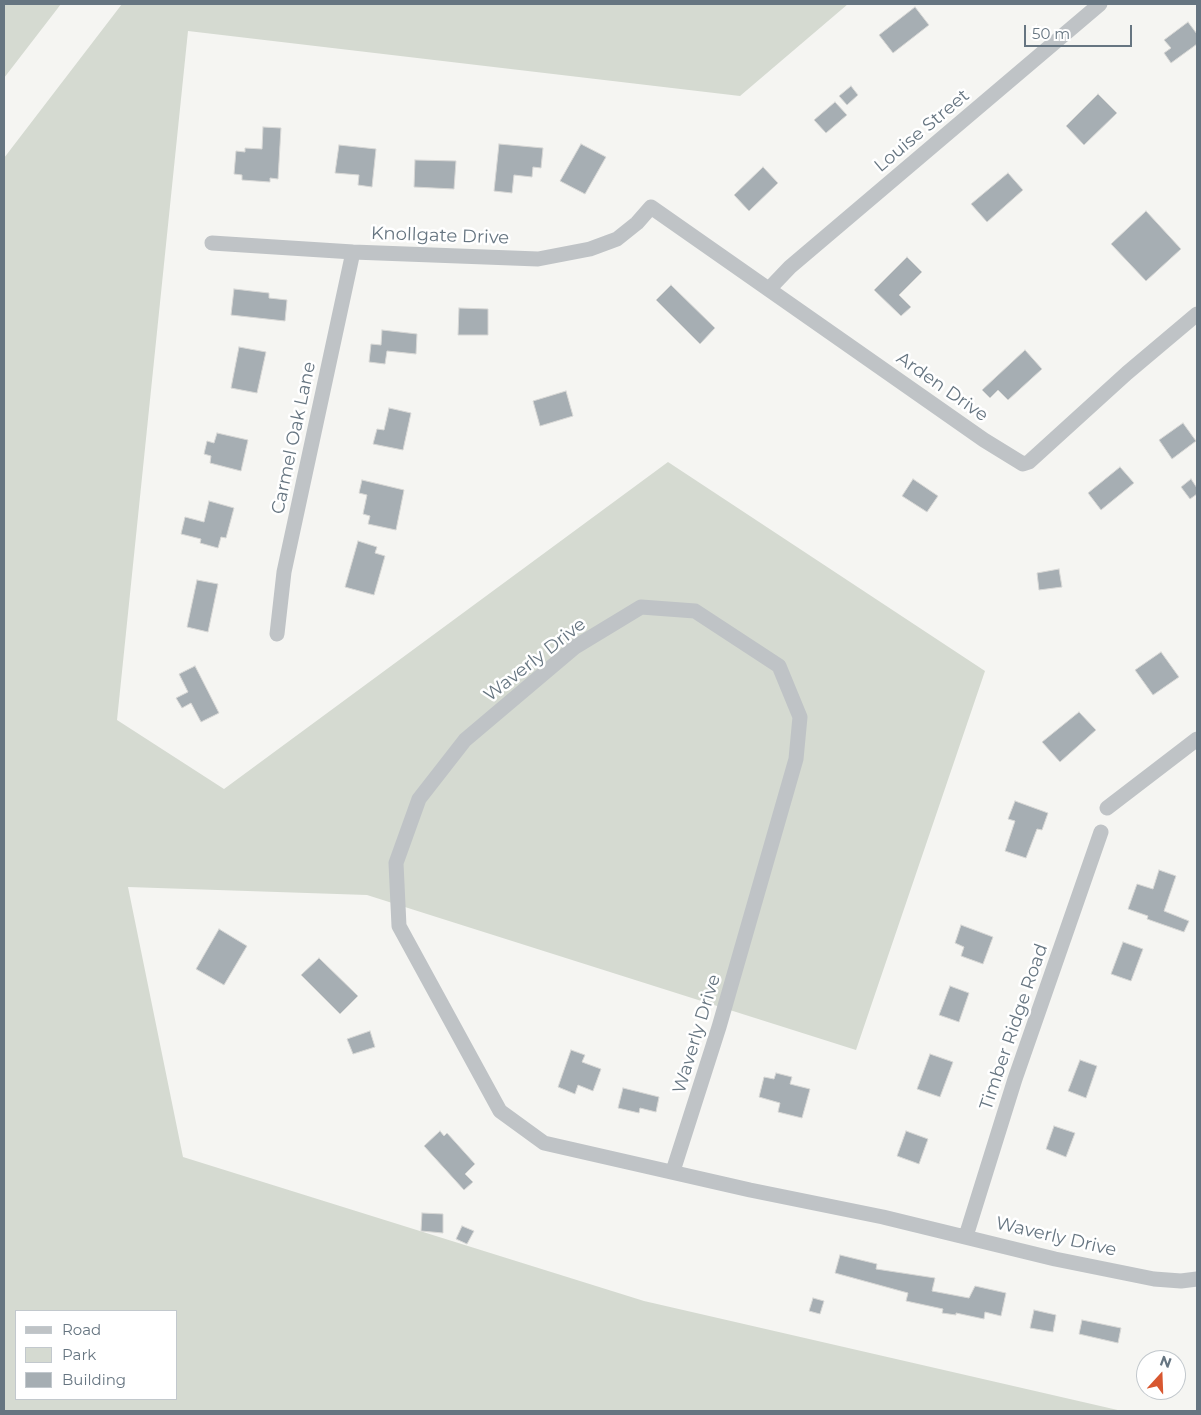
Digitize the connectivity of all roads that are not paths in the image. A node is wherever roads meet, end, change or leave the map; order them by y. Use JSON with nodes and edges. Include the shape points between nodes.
{"nodes":[{"id":1,"x":1100,"y":4,"type":"edge"},
{"id":2,"x":651,"y":207,"type":"joint"},
{"id":3,"x":212,"y":243,"type":"dead end"},
{"id":4,"x":353,"y":252,"type":"junction"},
{"id":5,"x":769,"y":289,"type":"junction"},
{"id":6,"x":1197,"y":314,"type":"edge"},
{"id":7,"x":277,"y":634,"type":"dead end"},
{"id":8,"x":1197,"y":738,"type":"edge"},
{"id":9,"x":1107,"y":808,"type":"dead end"},
{"id":10,"x":1101,"y":832,"type":"dead end"},
{"id":11,"x":673,"y":1172,"type":"junction"},
{"id":12,"x":966,"y":1236,"type":"junction"},
{"id":13,"x":1197,"y":1279,"type":"edge"}],
"edges":[{"from":1,"to":5,"type":"street","name":"Louise Street","via":[[790,267]]},
{"from":2,"to":4,"type":"street","name":"Knollgate Drive","via":[[617,239],[590,249],[538,259]]},
{"from":2,"to":5,"type":"street","name":"Arden Drive"},
{"from":3,"to":4,"type":"street","name":"Knollgate Drive"},
{"from":4,"to":7,"type":"street","name":"Carmel Oak Lane","via":[[284,572]]},
{"from":5,"to":6,"type":"street","name":"Arden Drive","via":[[1023,464]]},
{"from":8,"to":9,"type":"street"},
{"from":10,"to":12,"type":"street","name":"Timber Ridge Road","via":[[1015,1079]]},
{"from":11,"to":11,"type":"street","name":"Waverly Drive","via":[[544,1143],[500,1111],[399,926],[396,863],[419,799],[465,740],[575,647],[641,606],[695,611],[779,666],[800,717],[796,760],[719,1027]]},
{"from":11,"to":12,"type":"street","name":"Waverly Drive"},
{"from":12,"to":13,"type":"street","name":"Waverly Drive","via":[[1055,1259],[1154,1279]]}]}
